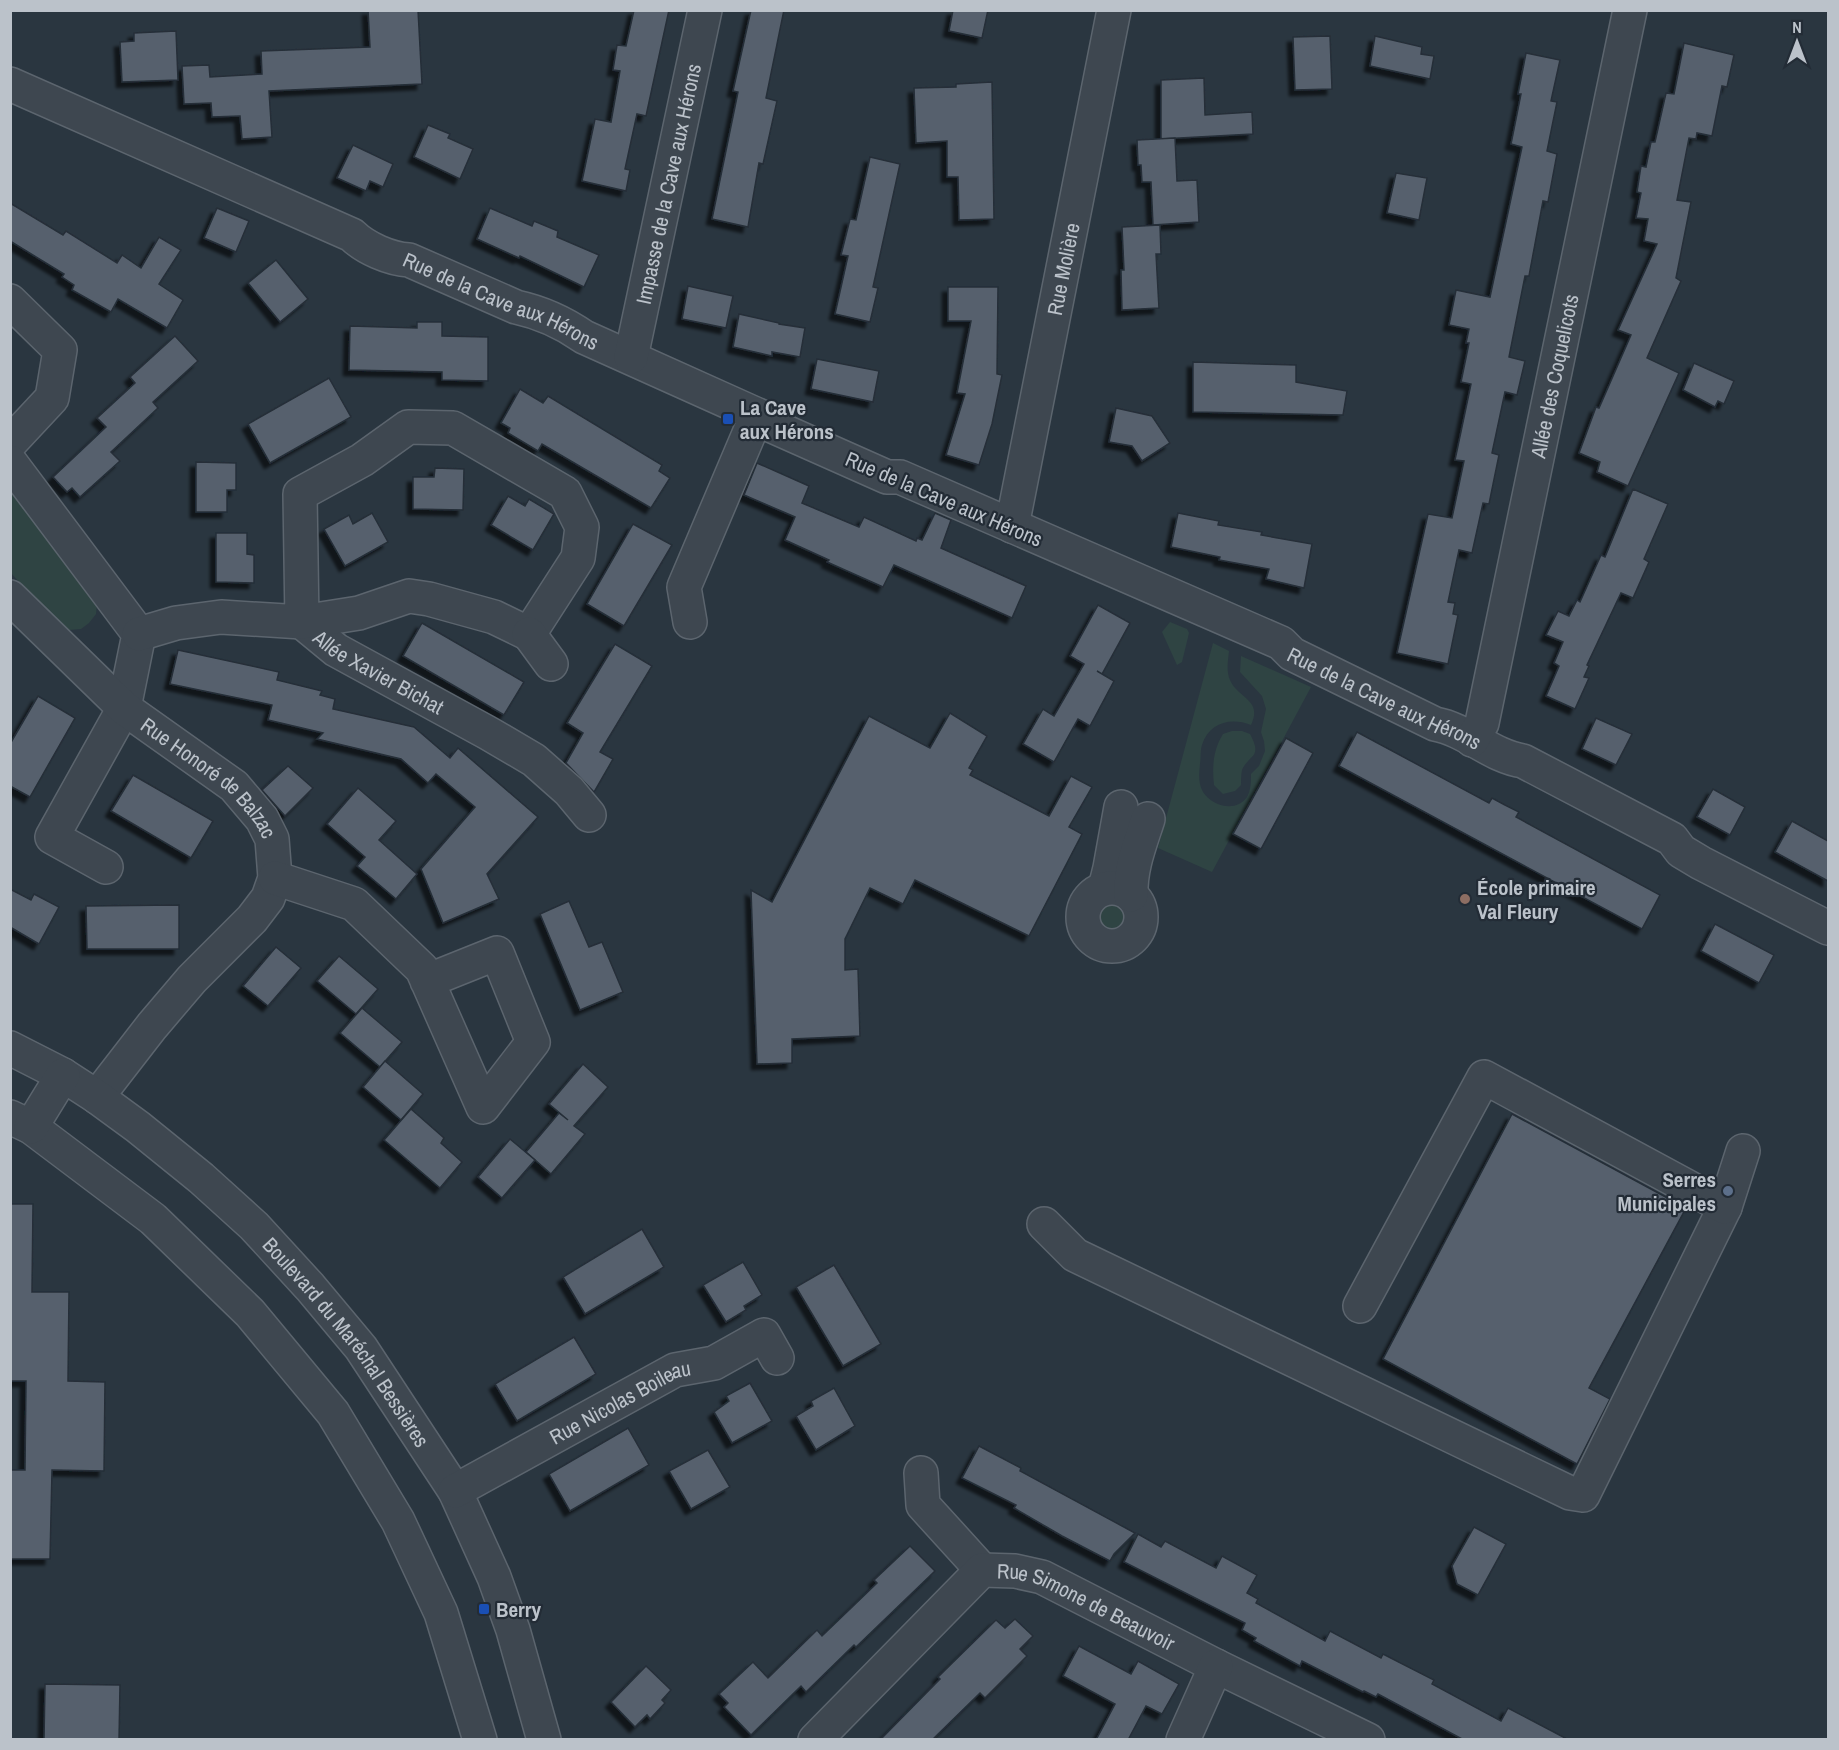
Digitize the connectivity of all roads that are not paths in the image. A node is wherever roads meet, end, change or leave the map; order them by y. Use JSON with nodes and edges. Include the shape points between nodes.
{"nodes":[{"id":1,"x":705,"y":10,"type":"edge"},
{"id":2,"x":1114,"y":10,"type":"edge"},
{"id":3,"x":1630,"y":10,"type":"edge"},
{"id":4,"x":10,"y":84,"type":"edge"},
{"id":5,"x":10,"y":301,"type":"edge"},
{"id":6,"x":631,"y":357,"type":"junction"},
{"id":7,"x":757,"y":415,"type":"junction"},
{"id":8,"x":10,"y":443,"type":"edge"},
{"id":9,"x":10,"y":462,"type":"edge"},
{"id":10,"x":1012,"y":526,"type":"junction"},
{"id":11,"x":10,"y":597,"type":"edge"},
{"id":12,"x":302,"y":622,"type":"junction"},
{"id":13,"x":690,"y":622,"type":"dead end"},
{"id":14,"x":139,"y":634,"type":"junction"},
{"id":15,"x":529,"y":634,"type":"junction"},
{"id":16,"x":551,"y":664,"type":"dead end"},
{"id":17,"x":124,"y":708,"type":"junction"},
{"id":18,"x":1472,"y":740,"type":"junction"},
{"id":19,"x":1135,"y":813,"type":"dead end"},
{"id":20,"x":589,"y":815,"type":"dead end"},
{"id":21,"x":106,"y":867,"type":"dead end"},
{"id":22,"x":275,"y":878,"type":"junction"},
{"id":23,"x":1118,"y":892,"type":"dead end"},
{"id":24,"x":1828,"y":928,"type":"edge"},
{"id":25,"x":428,"y":981,"type":"dead end"},
{"id":26,"x":10,"y":1048,"type":"edge"},
{"id":27,"x":63,"y":1075,"type":"junction"},
{"id":28,"x":98,"y":1097,"type":"junction"},
{"id":29,"x":21,"y":1122,"type":"edge"},
{"id":30,"x":1743,"y":1151,"type":"dead end"},
{"id":31,"x":1725,"y":1207,"type":"junction"},
{"id":32,"x":1044,"y":1224,"type":"dead end"},
{"id":33,"x":1360,"y":1306,"type":"dead end"},
{"id":34,"x":777,"y":1358,"type":"dead end"},
{"id":35,"x":921,"y":1473,"type":"dead end"},
{"id":36,"x":455,"y":1491,"type":"junction"},
{"id":37,"x":982,"y":1570,"type":"junction"},
{"id":38,"x":1216,"y":1666,"type":"junction"},
{"id":39,"x":480,"y":1740,"type":"edge"},
{"id":40,"x":544,"y":1740,"type":"edge"},
{"id":41,"x":815,"y":1740,"type":"edge"},
{"id":42,"x":1183,"y":1740,"type":"edge"},
{"id":43,"x":1368,"y":1740,"type":"edge"}],
"edges":[{"from":1,"to":6,"type":"street","name":"Impasse de la Cave aux Hérons"},
{"from":2,"to":10,"type":"street","name":"Rue Molière"},
{"from":3,"to":18,"type":"street","name":"Allée des Coquelicots","via":[[1482,723]]},
{"from":4,"to":6,"type":"street","name":"Rue de la Cave aux Hérons","via":[[352,235],[359,242],[530,310]]},
{"from":5,"to":8,"type":"street","via":[[60,350],[52,399]]},
{"from":6,"to":7,"type":"street","name":"Rue de la Cave aux Hérons"},
{"from":7,"to":10,"type":"street","name":"Rue de la Cave aux Hérons","via":[[770,425],[887,477],[900,477]]},
{"from":7,"to":13,"type":"street","via":[[684,587]]},
{"from":9,"to":14,"type":"street"},
{"from":10,"to":18,"type":"street","name":"Rue de la Cave aux Hérons","via":[[1161,606],[1202,624],[1281,643],[1292,654]]},
{"from":11,"to":17,"type":"street","name":"Rue Honoré de Balzac"},
{"from":12,"to":14,"type":"street","name":"Allée Xavier Bichat","via":[[221,617],[176,623]]},
{"from":12,"to":15,"type":"street","via":[[359,613],[409,596],[494,617]]},
{"from":12,"to":15,"type":"street","via":[[300,494],[362,460],[408,427],[453,428],[565,493],[582,527],[578,558]]},
{"from":12,"to":20,"type":"street","name":"Allée Xavier Bichat","via":[[336,650],[534,760]]},
{"from":14,"to":17,"type":"street"},
{"from":15,"to":16,"type":"street"},
{"from":17,"to":21,"type":"street","via":[[52,837]]},
{"from":17,"to":22,"type":"street","name":"Rue Honoré de Balzac","via":[[234,786],[251,804],[272,838]]},
{"from":18,"to":24,"type":"street","name":"Rue de la Cave aux Hérons","via":[[1507,759],[1523,761],[1652,829],[1691,857]]},
{"from":19,"to":23,"type":"street","via":[[1130,881]]},
{"from":22,"to":25,"type":"street","via":[[354,904],[423,969]]},
{"from":22,"to":28,"type":"street","name":"Rue Honoré de Balzac","via":[[268,898],[252,919],[192,979]]},
{"from":26,"to":27,"type":"street","name":"Boulevard du Maréchal Bessières"},
{"from":27,"to":28,"type":"street","name":"Boulevard du Maréchal Bessières"},
{"from":27,"to":29,"type":"street"},
{"from":28,"to":36,"type":"street","name":"Boulevard du Maréchal Bessières","via":[[201,1178],[254,1226],[310,1287],[361,1348]]},
{"from":29,"to":39,"type":"street","via":[[153,1219],[250,1313],[333,1413],[398,1521],[441,1613]]},
{"from":30,"to":31,"type":"street"},
{"from":31,"to":32,"type":"street","via":[[1583,1495],[1570,1493],[1075,1255]]},
{"from":31,"to":33,"type":"street","via":[[1484,1077]]},
{"from":34,"to":36,"type":"street","name":"Rue Nicolas Boileau","via":[[764,1335],[714,1363],[675,1370]]},
{"from":35,"to":37,"type":"street","via":[[923,1505]]},
{"from":36,"to":40,"type":"street","name":"Boulevard du Maréchal Bessières","via":[[513,1630]]},
{"from":37,"to":38,"type":"street","name":"Rue Simone de Beauvoir","via":[[1042,1577]]},
{"from":37,"to":41,"type":"street","name":"Rue Simone de Beauvoir"},
{"from":38,"to":42,"type":"street"},
{"from":38,"to":43,"type":"street","name":"Rue Simone de Beauvoir"}]}
